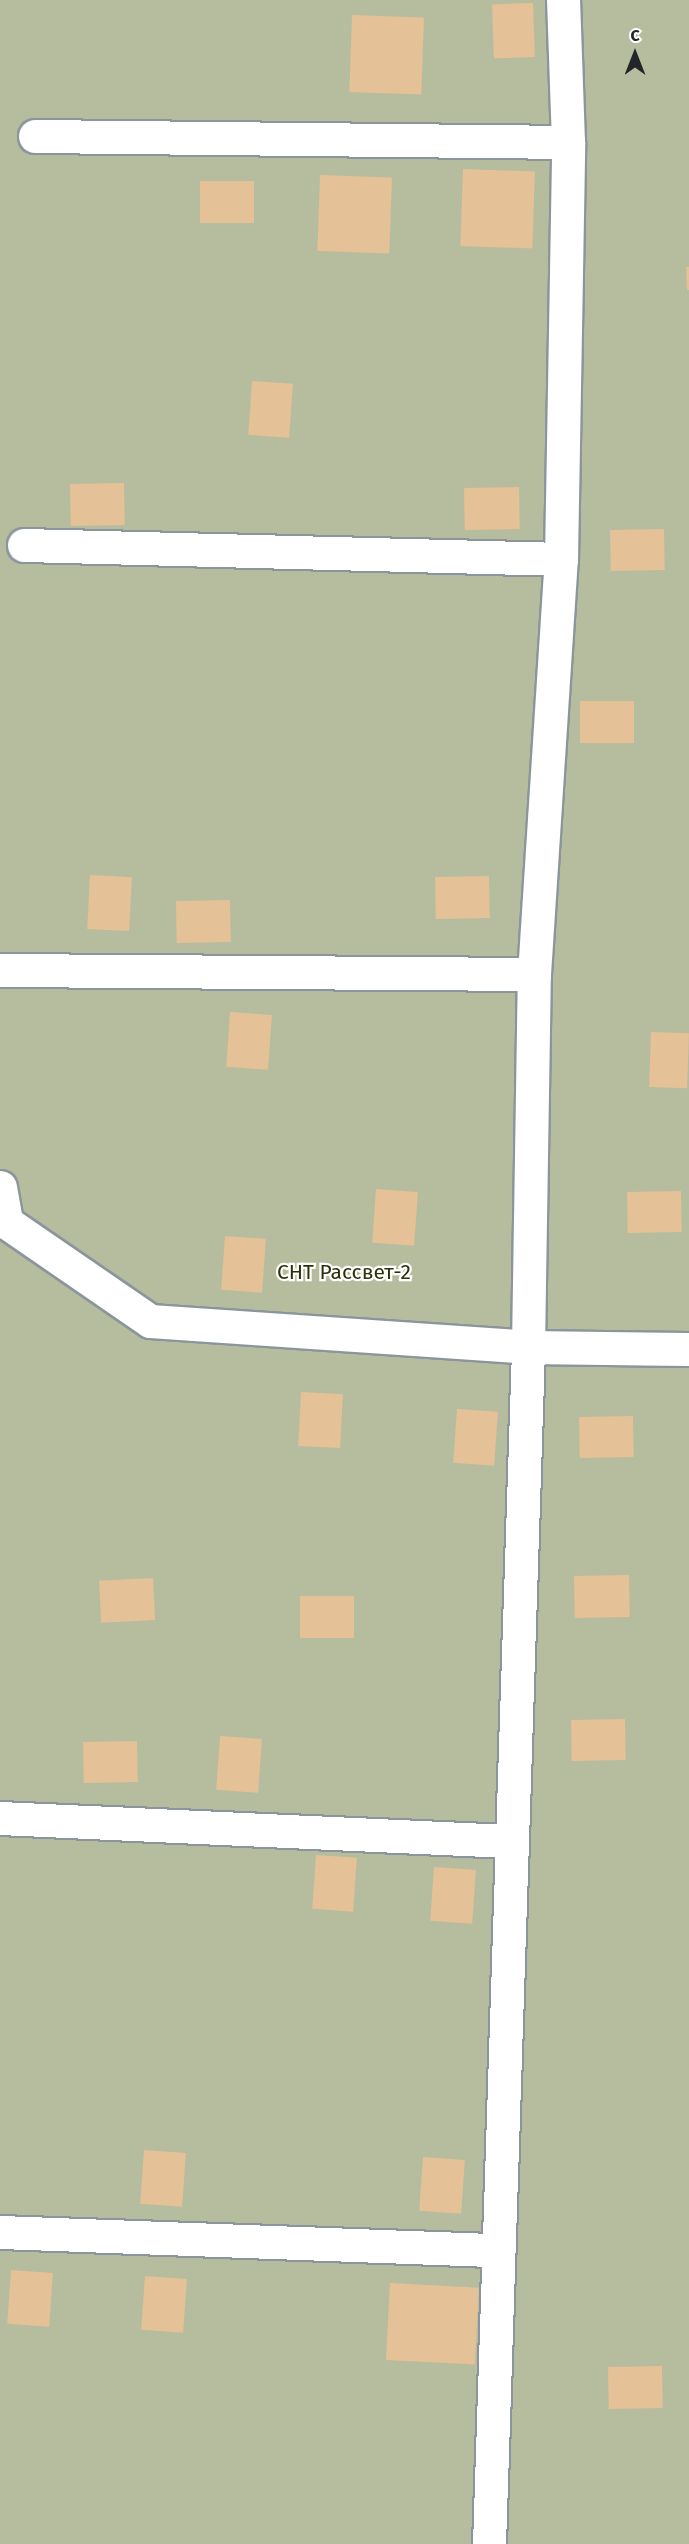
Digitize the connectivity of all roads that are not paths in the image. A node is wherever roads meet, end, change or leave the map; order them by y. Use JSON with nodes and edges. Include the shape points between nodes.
{"nodes":[{"id":1,"x":563,"y":0,"type":"edge"},
{"id":2,"x":35,"y":136,"type":"dead end"},
{"id":3,"x":568,"y":142,"type":"junction"},
{"id":4,"x":24,"y":545,"type":"dead end"},
{"id":5,"x":561,"y":559,"type":"junction"},
{"id":6,"x":0,"y":970,"type":"edge"},
{"id":7,"x":534,"y":974,"type":"junction"},
{"id":8,"x":0,"y":1187,"type":"edge"},
{"id":9,"x":528,"y":1347,"type":"junction"},
{"id":10,"x":689,"y":1349,"type":"edge"},
{"id":11,"x":0,"y":1818,"type":"edge"},
{"id":12,"x":509,"y":1841,"type":"junction"},
{"id":13,"x":0,"y":2232,"type":"edge"},
{"id":14,"x":497,"y":2250,"type":"junction"},
{"id":15,"x":489,"y":2544,"type":"edge"}],
"edges":[{"from":1,"to":3,"type":"street"},
{"from":2,"to":3,"type":"street"},
{"from":3,"to":5,"type":"street"},
{"from":4,"to":5,"type":"street"},
{"from":5,"to":7,"type":"street"},
{"from":6,"to":7,"type":"street"},
{"from":7,"to":9,"type":"street"},
{"from":8,"to":9,"type":"street","via":[[6,1222],[150,1321]]},
{"from":9,"to":10,"type":"street"},
{"from":9,"to":12,"type":"street"},
{"from":11,"to":12,"type":"street"},
{"from":12,"to":14,"type":"street"},
{"from":13,"to":14,"type":"street"},
{"from":14,"to":15,"type":"street"}]}
